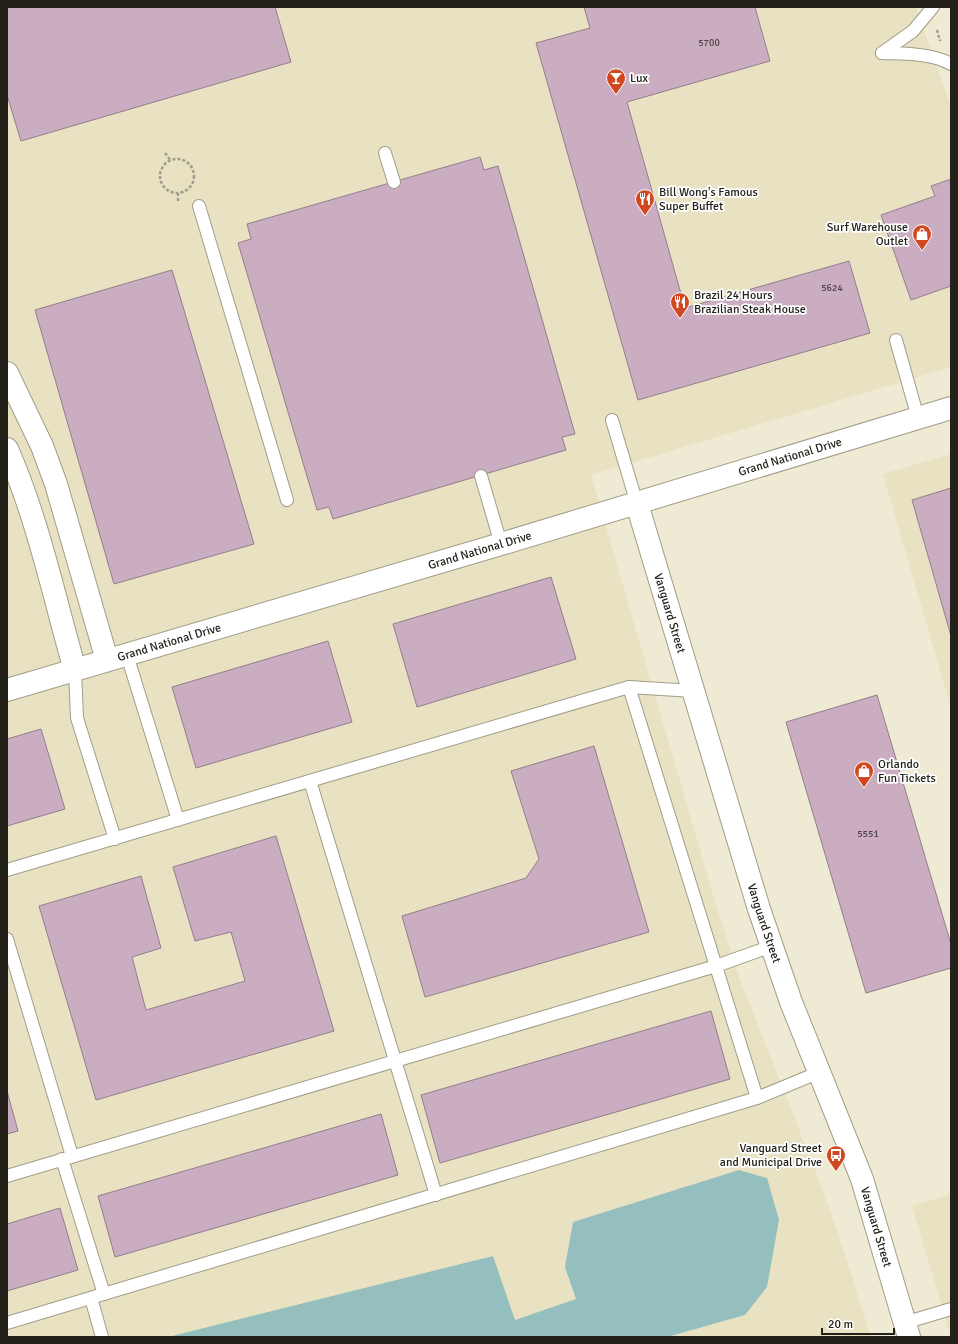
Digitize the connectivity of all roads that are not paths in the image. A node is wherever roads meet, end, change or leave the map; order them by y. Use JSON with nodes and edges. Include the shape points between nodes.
{"nodes":[{"id":1,"x":933,"y":7,"type":"edge"},
{"id":2,"x":951,"y":64,"type":"edge"},
{"id":3,"x":386,"y":153,"type":"dead end"},
{"id":4,"x":394,"y":182,"type":"dead end"},
{"id":5,"x":199,"y":206,"type":"dead end"},
{"id":6,"x":896,"y":340,"type":"dead end"},
{"id":7,"x":7,"y":373,"type":"edge"},
{"id":8,"x":951,"y":408,"type":"edge"},
{"id":9,"x":918,"y":418,"type":"junction"},
{"id":10,"x":612,"y":420,"type":"dead end"},
{"id":11,"x":7,"y":449,"type":"edge"},
{"id":12,"x":481,"y":476,"type":"dead end"},
{"id":13,"x":287,"y":500,"type":"dead end"},
{"id":14,"x":637,"y":504,"type":"junction"},
{"id":15,"x":501,"y":544,"type":"junction"},
{"id":16,"x":117,"y":658,"type":"junction"},
{"id":17,"x":75,"y":670,"type":"junction"},
{"id":18,"x":629,"y":688,"type":"junction"},
{"id":19,"x":7,"y":690,"type":"edge"},
{"id":20,"x":693,"y":691,"type":"junction"},
{"id":21,"x":310,"y":781,"type":"junction"},
{"id":22,"x":178,"y":820,"type":"junction"},
{"id":23,"x":115,"y":839,"type":"junction"},
{"id":24,"x":7,"y":870,"type":"edge"},
{"id":25,"x":7,"y":939,"type":"edge"},
{"id":26,"x":772,"y":946,"type":"junction"},
{"id":27,"x":716,"y":966,"type":"junction"},
{"id":28,"x":395,"y":1061,"type":"junction"},
{"id":29,"x":820,"y":1072,"type":"junction"},
{"id":30,"x":757,"y":1098,"type":"junction"},
{"id":31,"x":68,"y":1158,"type":"junction"},
{"id":32,"x":7,"y":1176,"type":"edge"},
{"id":33,"x":436,"y":1195,"type":"junction"},
{"id":34,"x":104,"y":1294,"type":"junction"},
{"id":35,"x":91,"y":1298,"type":"junction"},
{"id":36,"x":951,"y":1309,"type":"edge"},
{"id":37,"x":7,"y":1323,"type":"edge"},
{"id":38,"x":906,"y":1330,"type":"edge"},
{"id":39,"x":102,"y":1337,"type":"edge"}],
"edges":[{"from":1,"to":2,"type":"lane","via":[[912,32],[882,53],[922,56]]},
{"from":3,"to":4,"type":"lane"},
{"from":5,"to":13,"type":"lane"},
{"from":6,"to":9,"type":"lane"},
{"from":7,"to":16,"type":"street","via":[[42,446]]},
{"from":8,"to":9,"type":"street","name":"Grand National Drive"},
{"from":9,"to":14,"type":"street","name":"Grand National Drive"},
{"from":10,"to":14,"type":"lane"},
{"from":11,"to":17,"type":"street","via":[[31,512]]},
{"from":12,"to":15,"type":"lane"},
{"from":14,"to":15,"type":"street","name":"Grand National Drive"},
{"from":14,"to":20,"type":"street","name":"Vanguard Street"},
{"from":15,"to":16,"type":"street","name":"Grand National Drive"},
{"from":16,"to":17,"type":"street","name":"Grand National Drive"},
{"from":16,"to":22,"type":"lane"},
{"from":17,"to":19,"type":"street","name":"Grand National Drive"},
{"from":17,"to":23,"type":"lane","via":[[77,718]]},
{"from":18,"to":20,"type":"lane"},
{"from":18,"to":21,"type":"lane"},
{"from":18,"to":27,"type":"lane"},
{"from":20,"to":26,"type":"street","name":"Vanguard Street"},
{"from":21,"to":22,"type":"lane"},
{"from":21,"to":28,"type":"lane"},
{"from":22,"to":23,"type":"lane"},
{"from":23,"to":24,"type":"lane"},
{"from":25,"to":31,"type":"lane"},
{"from":26,"to":27,"type":"lane"},
{"from":26,"to":29,"type":"street","name":"Vanguard Street","via":[[791,1002]]},
{"from":27,"to":28,"type":"lane"},
{"from":27,"to":30,"type":"lane"},
{"from":28,"to":31,"type":"lane"},
{"from":28,"to":33,"type":"lane"},
{"from":29,"to":30,"type":"lane"},
{"from":29,"to":38,"type":"street","name":"Vanguard Street","via":[[875,1217]]},
{"from":30,"to":33,"type":"lane"},
{"from":31,"to":32,"type":"lane"},
{"from":31,"to":34,"type":"lane"},
{"from":33,"to":34,"type":"lane"},
{"from":34,"to":35,"type":"lane"},
{"from":35,"to":37,"type":"lane"},
{"from":35,"to":39,"type":"lane"},
{"from":36,"to":38,"type":"lane"}]}
